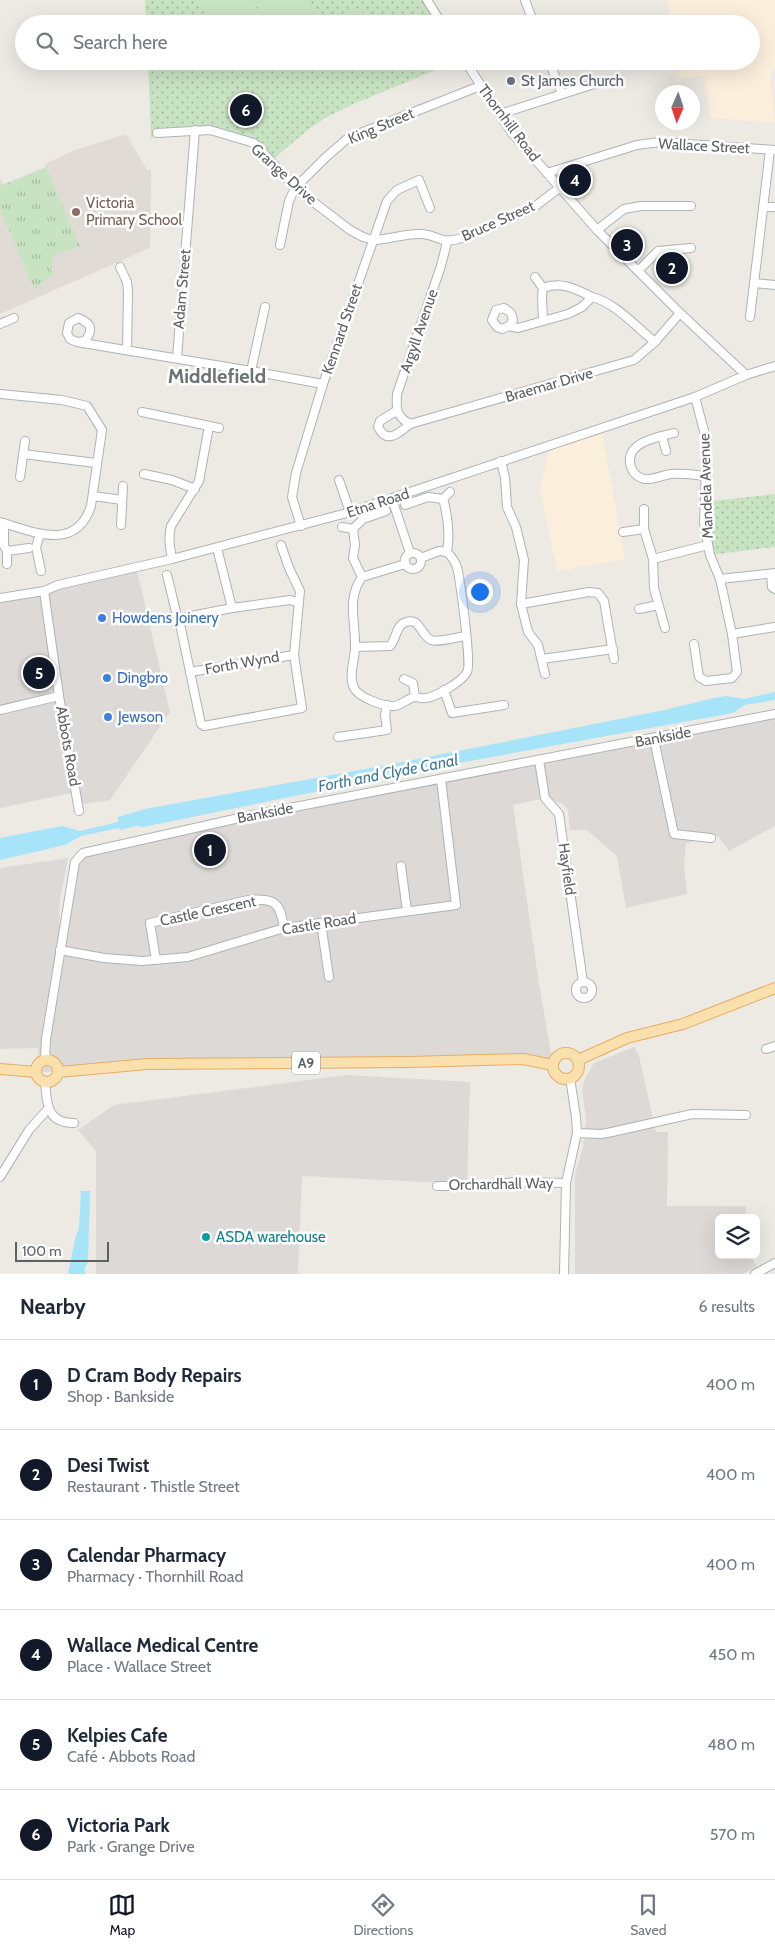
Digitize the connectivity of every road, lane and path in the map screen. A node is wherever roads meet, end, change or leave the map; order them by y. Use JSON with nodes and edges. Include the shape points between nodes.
{"nodes":[{"id":1,"x":427,"y":0,"type":"edge"},
{"id":2,"x":525,"y":0,"type":"edge"},
{"id":3,"x":436,"y":15,"type":"edge"},
{"id":4,"x":531,"y":15,"type":"edge"},
{"id":5,"x":470,"y":70,"type":"edge"},
{"id":6,"x":553,"y":70,"type":"edge"},
{"id":7,"x":594,"y":84,"type":"dead end"},
{"id":8,"x":480,"y":86,"type":"junction"},
{"id":9,"x":562,"y":94,"type":"junction"},
{"id":10,"x":500,"y":114,"type":"junction"},
{"id":11,"x":195,"y":130,"type":"junction"},
{"id":12,"x":157,"y":133,"type":"dead end"},
{"id":13,"x":773,"y":150,"type":"edge"},
{"id":14,"x":547,"y":173,"type":"junction"},
{"id":15,"x":295,"y":188,"type":"junction"},
{"id":16,"x":559,"y":188,"type":"junction"},
{"id":17,"x":691,"y":206,"type":"dead end"},
{"id":18,"x":764,"y":206,"type":"junction"},
{"id":19,"x":775,"y":207,"type":"edge"},
{"id":20,"x":430,"y":208,"type":"dead end"},
{"id":21,"x":597,"y":230,"type":"junction"},
{"id":22,"x":374,"y":240,"type":"junction"},
{"id":23,"x":447,"y":242,"type":"junction"},
{"id":24,"x":280,"y":245,"type":"dead end"},
{"id":25,"x":691,"y":248,"type":"dead end"},
{"id":26,"x":120,"y":268,"type":"dead end"},
{"id":27,"x":638,"y":271,"type":"junction"},
{"id":28,"x":535,"y":277,"type":"dead end"},
{"id":29,"x":754,"y":283,"type":"junction"},
{"id":30,"x":775,"y":285,"type":"edge"},
{"id":31,"x":543,"y":288,"type":"junction"},
{"id":32,"x":592,"y":297,"type":"junction"},
{"id":33,"x":265,"y":307,"type":"dead end"},
{"id":34,"x":680,"y":313,"type":"junction"},
{"id":35,"x":750,"y":317,"type":"dead end"},
{"id":36,"x":14,"y":318,"type":"dead end"},
{"id":37,"x":544,"y":321,"type":"junction"},
{"id":38,"x":0,"y":324,"type":"edge"},
{"id":39,"x":509,"y":326,"type":"dead end"},
{"id":40,"x":77,"y":342,"type":"dead end"},
{"id":41,"x":655,"y":342,"type":"junction"},
{"id":42,"x":127,"y":350,"type":"junction"},
{"id":43,"x":176,"y":358,"type":"junction"},
{"id":44,"x":775,"y":366,"type":"edge"},
{"id":45,"x":251,"y":370,"type":"junction"},
{"id":46,"x":746,"y":375,"type":"junction"},
{"id":47,"x":323,"y":384,"type":"junction"},
{"id":48,"x":0,"y":394,"type":"edge"},
{"id":49,"x":695,"y":397,"type":"junction"},
{"id":50,"x":142,"y":412,"type":"dead end"},
{"id":51,"x":398,"y":415,"type":"junction"},
{"id":52,"x":410,"y":424,"type":"junction"},
{"id":53,"x":209,"y":426,"type":"junction"},
{"id":54,"x":219,"y":428,"type":"dead end"},
{"id":55,"x":674,"y":433,"type":"dead end"},
{"id":56,"x":662,"y":436,"type":"junction"},
{"id":57,"x":25,"y":441,"type":"dead end"},
{"id":58,"x":666,"y":451,"type":"dead end"},
{"id":59,"x":23,"y":454,"type":"junction"},
{"id":60,"x":501,"y":461,"type":"junction"},
{"id":61,"x":96,"y":463,"type":"junction"},
{"id":62,"x":144,"y":474,"type":"dead end"},
{"id":63,"x":706,"y":476,"type":"junction"},
{"id":64,"x":20,"y":477,"type":"dead end"},
{"id":65,"x":339,"y":480,"type":"dead end"},
{"id":66,"x":123,"y":486,"type":"dead end"},
{"id":67,"x":196,"y":489,"type":"junction"},
{"id":68,"x":450,"y":492,"type":"dead end"},
{"id":69,"x":93,"y":496,"type":"junction"},
{"id":70,"x":392,"y":499,"type":"junction"},
{"id":71,"x":443,"y":499,"type":"junction"},
{"id":72,"x":122,"y":500,"type":"junction"},
{"id":73,"x":405,"y":505,"type":"dead end"},
{"id":74,"x":644,"y":509,"type":"dead end"},
{"id":75,"x":386,"y":511,"type":"dead end"},
{"id":76,"x":350,"y":512,"type":"junction"},
{"id":77,"x":2,"y":523,"type":"edge"},
{"id":78,"x":121,"y":524,"type":"dead end"},
{"id":79,"x":301,"y":526,"type":"junction"},
{"id":80,"x":342,"y":527,"type":"dead end"},
{"id":81,"x":644,"y":528,"type":"junction"},
{"id":82,"x":353,"y":529,"type":"junction"},
{"id":83,"x":623,"y":532,"type":"dead end"},
{"id":84,"x":40,"y":534,"type":"junction"},
{"id":85,"x":708,"y":544,"type":"junction"},
{"id":86,"x":281,"y":545,"type":"dead end"},
{"id":87,"x":29,"y":548,"type":"dead end"},
{"id":88,"x":217,"y":548,"type":"junction"},
{"id":89,"x":7,"y":551,"type":"junction"},
{"id":90,"x":447,"y":552,"type":"junction"},
{"id":91,"x":410,"y":553,"type":"junction"},
{"id":92,"x":421,"y":558,"type":"junction"},
{"id":93,"x":172,"y":559,"type":"junction"},
{"id":94,"x":653,"y":559,"type":"junction"},
{"id":95,"x":7,"y":564,"type":"dead end"},
{"id":96,"x":405,"y":564,"type":"junction"},
{"id":97,"x":41,"y":571,"type":"dead end"},
{"id":98,"x":773,"y":573,"type":"edge"},
{"id":99,"x":167,"y":575,"type":"dead end"},
{"id":100,"x":362,"y":577,"type":"junction"},
{"id":101,"x":720,"y":579,"type":"junction"},
{"id":102,"x":775,"y":589,"type":"edge"},
{"id":103,"x":44,"y":591,"type":"junction"},
{"id":104,"x":0,"y":598,"type":"edge"},
{"id":105,"x":299,"y":603,"type":"junction"},
{"id":106,"x":521,"y":604,"type":"junction"},
{"id":107,"x":658,"y":605,"type":"junction"},
{"id":108,"x":232,"y":608,"type":"junction"},
{"id":109,"x":639,"y":609,"type":"dead end"},
{"id":110,"x":181,"y":620,"type":"junction"},
{"id":111,"x":775,"y":627,"type":"edge"},
{"id":112,"x":665,"y":628,"type":"dead end"},
{"id":113,"x":732,"y":634,"type":"junction"},
{"id":114,"x":466,"y":636,"type":"junction"},
{"id":115,"x":694,"y":644,"type":"dead end"},
{"id":116,"x":355,"y":647,"type":"junction"},
{"id":117,"x":613,"y":649,"type":"junction"},
{"id":118,"x":294,"y":655,"type":"junction"},
{"id":119,"x":542,"y":659,"type":"junction"},
{"id":120,"x":614,"y":659,"type":"dead end"},
{"id":121,"x":190,"y":672,"type":"junction"},
{"id":122,"x":545,"y":674,"type":"dead end"},
{"id":123,"x":421,"y":677,"type":"dead end"},
{"id":124,"x":404,"y":679,"type":"dead end"},
{"id":125,"x":413,"y":683,"type":"junction"},
{"id":126,"x":444,"y":690,"type":"junction"},
{"id":127,"x":59,"y":696,"type":"junction"},
{"id":128,"x":415,"y":697,"type":"junction"},
{"id":129,"x":388,"y":705,"type":"junction"},
{"id":130,"x":504,"y":705,"type":"dead end"},
{"id":131,"x":0,"y":710,"type":"edge"},
{"id":132,"x":775,"y":714,"type":"edge"},
{"id":133,"x":338,"y":738,"type":"dead end"},
{"id":134,"x":654,"y":739,"type":"junction"},
{"id":135,"x":539,"y":760,"type":"junction"},
{"id":136,"x":441,"y":779,"type":"junction"},
{"id":137,"x":79,"y":811,"type":"dead end"},
{"id":138,"x":711,"y":838,"type":"dead end"},
{"id":139,"x":401,"y":866,"type":"dead end"},
{"id":140,"x":406,"y":911,"type":"junction"},
{"id":141,"x":322,"y":923,"type":"junction"},
{"id":142,"x":284,"y":928,"type":"junction"},
{"id":143,"x":60,"y":950,"type":"junction"},
{"id":144,"x":156,"y":960,"type":"junction"},
{"id":145,"x":329,"y":977,"type":"dead end"},
{"id":146,"x":583,"y":982,"type":"dead end"},
{"id":147,"x":775,"y":988,"type":"edge"},
{"id":148,"x":775,"y":1046,"type":"edge"},
{"id":149,"x":766,"y":1049,"type":"dead end"},
{"id":150,"x":45,"y":1060,"type":"junction"},
{"id":151,"x":578,"y":1060,"type":"junction"},
{"id":152,"x":553,"y":1065,"type":"junction"},
{"id":153,"x":0,"y":1069,"type":"edge"},
{"id":154,"x":36,"y":1072,"type":"junction"},
{"id":155,"x":58,"y":1072,"type":"junction"},
{"id":156,"x":570,"y":1078,"type":"junction"},
{"id":157,"x":45,"y":1082,"type":"junction"},
{"id":158,"x":48,"y":1109,"type":"junction"},
{"id":159,"x":746,"y":1115,"type":"dead end"},
{"id":160,"x":74,"y":1123,"type":"dead end"},
{"id":161,"x":577,"y":1132,"type":"junction"},
{"id":162,"x":0,"y":1177,"type":"edge"},
{"id":163,"x":566,"y":1183,"type":"junction"},
{"id":164,"x":437,"y":1186,"type":"dead end"},
{"id":165,"x":775,"y":1263,"type":"edge"},
{"id":166,"x":564,"y":1274,"type":"edge"},
{"id":167,"x":755,"y":1274,"type":"edge"}],
"edges":[{"from":1,"to":3,"type":"street"},
{"from":2,"to":4,"type":"street"},
{"from":5,"to":8,"type":"street","name":"Thornhill Road"},
{"from":6,"to":9,"type":"street"},
{"from":7,"to":9,"type":"street"},
{"from":8,"to":10,"type":"street","name":"Thornhill Road"},
{"from":8,"to":15,"type":"street","name":"King Street","via":[[348,138]]},
{"from":9,"to":10,"type":"street"},
{"from":10,"to":14,"type":"street","name":"Thornhill Road"},
{"from":11,"to":12,"type":"street","name":"Grange Drive"},
{"from":11,"to":15,"type":"street","name":"Grange Drive","via":[[210,130],[254,143]]},
{"from":11,"to":43,"type":"street","name":"Adam Street"},
{"from":13,"to":14,"type":"street","name":"Wallace Street","via":[[660,142],[637,145]]},
{"from":13,"to":18,"type":"street"},
{"from":14,"to":16,"type":"street","name":"Thornhill Road"},
{"from":15,"to":22,"type":"street","name":"Grange Drive","via":[[350,230]]},
{"from":15,"to":24,"type":"street"},
{"from":16,"to":21,"type":"street","name":"Thornhill Road"},
{"from":16,"to":23,"type":"street","name":"Bruce Street","via":[[532,208]]},
{"from":17,"to":21,"type":"street","via":[[624,209]]},
{"from":18,"to":19,"type":"street"},
{"from":18,"to":29,"type":"street"},
{"from":20,"to":22,"type":"street","name":"Kennard Street","via":[[419,180],[397,190],[387,201]]},
{"from":21,"to":27,"type":"street","name":"Thornhill Road"},
{"from":22,"to":23,"type":"street","name":"Bruce Street","via":[[422,234]]},
{"from":22,"to":47,"type":"street","name":"Kennard Street"},
{"from":23,"to":51,"type":"street","name":"Argyll Avenue","via":[[397,394]]},
{"from":25,"to":27,"type":"street","via":[[658,252]]},
{"from":26,"to":42,"type":"street","via":[[128,292]]},
{"from":27,"to":34,"type":"street","name":"Thornhill Road"},
{"from":28,"to":31,"type":"street"},
{"from":29,"to":30,"type":"street"},
{"from":29,"to":35,"type":"street"},
{"from":31,"to":32,"type":"street","via":[[554,284]]},
{"from":31,"to":37,"type":"street"},
{"from":32,"to":37,"type":"street","via":[[582,307]]},
{"from":32,"to":41,"type":"street","via":[[614,308]]},
{"from":33,"to":45,"type":"street"},
{"from":34,"to":41,"type":"street","name":"Braemar Drive"},
{"from":34,"to":46,"type":"street","name":"Thornhill Road"},
{"from":36,"to":38,"type":"street"},
{"from":37,"to":39,"type":"street","via":[[518,328]]},
{"from":40,"to":42,"type":"street"},
{"from":41,"to":52,"type":"street","name":"Braemar Drive","via":[[634,360],[621,365]]},
{"from":42,"to":43,"type":"street"},
{"from":43,"to":45,"type":"street"},
{"from":44,"to":46,"type":"street","name":"Etna Road"},
{"from":45,"to":47,"type":"street"},
{"from":46,"to":49,"type":"street","name":"Etna Road"},
{"from":47,"to":79,"type":"street","name":"Kennard Street","via":[[293,485],[292,497]]},
{"from":48,"to":61,"type":"street","via":[[62,400],[87,406],[102,430]]},
{"from":49,"to":60,"type":"street","name":"Etna Road"},
{"from":49,"to":63,"type":"street","name":"Mandela Avenue","via":[[707,442]]},
{"from":50,"to":53,"type":"street"},
{"from":51,"to":52,"type":"street"},
{"from":51,"to":52,"type":"street","name":"Braemar Drive","via":[[380,421],[381,434],[398,434]]},
{"from":53,"to":54,"type":"street"},
{"from":53,"to":67,"type":"street"},
{"from":55,"to":56,"type":"street"},
{"from":56,"to":58,"type":"street"},
{"from":56,"to":63,"type":"street","via":[[636,447],[630,463],[634,473],[645,479],[674,474]]},
{"from":57,"to":59,"type":"street"},
{"from":59,"to":61,"type":"street"},
{"from":59,"to":64,"type":"street"},
{"from":60,"to":70,"type":"street","name":"Etna Road"},
{"from":60,"to":106,"type":"street","via":[[507,507],[524,560]]},
{"from":61,"to":69,"type":"street"},
{"from":62,"to":67,"type":"street"},
{"from":63,"to":85,"type":"street","name":"Mandela Avenue","via":[[704,523]]},
{"from":65,"to":76,"type":"street"},
{"from":66,"to":72,"type":"street"},
{"from":67,"to":93,"type":"street","via":[[171,526],[168,541]]},
{"from":68,"to":71,"type":"street"},
{"from":69,"to":72,"type":"street"},
{"from":69,"to":84,"type":"street","via":[[88,514],[77,528],[60,535]]},
{"from":70,"to":76,"type":"street","name":"Etna Road"},
{"from":70,"to":91,"type":"street"},
{"from":71,"to":73,"type":"street","via":[[428,497]]},
{"from":71,"to":90,"type":"street","via":[[449,536]]},
{"from":72,"to":78,"type":"street"},
{"from":74,"to":81,"type":"street"},
{"from":75,"to":82,"type":"street","via":[[363,519]]},
{"from":76,"to":79,"type":"street","name":"Etna Road"},
{"from":77,"to":84,"type":"street"},
{"from":77,"to":89,"type":"street"},
{"from":79,"to":88,"type":"street","name":"Etna Road"},
{"from":80,"to":82,"type":"street"},
{"from":81,"to":83,"type":"street"},
{"from":81,"to":94,"type":"street"},
{"from":82,"to":100,"type":"street","via":[[353,558]]},
{"from":84,"to":97,"type":"street","via":[[36,547]]},
{"from":85,"to":94,"type":"street"},
{"from":85,"to":101,"type":"street","name":"Mandela Avenue"},
{"from":86,"to":105,"type":"street","via":[[300,591]]},
{"from":87,"to":89,"type":"street"},
{"from":88,"to":93,"type":"street","name":"Etna Road"},
{"from":88,"to":108,"type":"street"},
{"from":89,"to":95,"type":"street"},
{"from":90,"to":92,"type":"street","via":[[438,551]]},
{"from":90,"to":114,"type":"street","via":[[457,567]]},
{"from":91,"to":92,"type":"street","via":[[417,553]]},
{"from":91,"to":96,"type":"street"},
{"from":92,"to":96,"type":"street","via":[[421,564],[416,568]]},
{"from":93,"to":103,"type":"street","name":"Etna Road"},
{"from":94,"to":107,"type":"street"},
{"from":96,"to":100,"type":"street"},
{"from":98,"to":101,"type":"street"},
{"from":98,"to":102,"type":"street","via":[[772,587]]},
{"from":99,"to":110,"type":"street","name":"Forth Wynd","via":[[177,616]]},
{"from":100,"to":116,"type":"street","via":[[353,592]]},
{"from":101,"to":113,"type":"street","name":"Mandela Avenue"},
{"from":103,"to":104,"type":"street","name":"Etna Road"},
{"from":103,"to":127,"type":"street","name":"Abbots Road"},
{"from":105,"to":108,"type":"street","via":[[290,600]]},
{"from":105,"to":118,"type":"street"},
{"from":106,"to":117,"type":"street","via":[[598,593],[604,601]]},
{"from":106,"to":119,"type":"street","via":[[528,632],[538,645]]},
{"from":107,"to":109,"type":"street"},
{"from":107,"to":112,"type":"street"},
{"from":108,"to":110,"type":"street"},
{"from":110,"to":121,"type":"street","name":"Forth Wynd"},
{"from":111,"to":113,"type":"street"},
{"from":113,"to":115,"type":"street","name":"Mandela Avenue","via":[[737,672],[732,678],[702,680]]},
{"from":114,"to":116,"type":"street","via":[[430,640],[420,626],[411,621],[399,627],[390,646]]},
{"from":114,"to":126,"type":"street","via":[[469,671]]},
{"from":116,"to":129,"type":"street","via":[[354,688],[367,699]]},
{"from":117,"to":119,"type":"street"},
{"from":117,"to":120,"type":"street"},
{"from":118,"to":121,"type":"street","name":"Forth Wynd"},
{"from":118,"to":121,"type":"street","name":"Forth Wynd","via":[[302,708],[204,726],[200,724]]},
{"from":119,"to":122,"type":"street"},
{"from":123,"to":125,"type":"street"},
{"from":124,"to":125,"type":"street"},
{"from":125,"to":128,"type":"street"},
{"from":126,"to":128,"type":"street","via":[[426,698]]},
{"from":126,"to":130,"type":"street","via":[[452,713]]},
{"from":127,"to":131,"type":"street"},
{"from":127,"to":137,"type":"street","name":"Abbots Road"},
{"from":128,"to":129,"type":"street","via":[[397,705]]},
{"from":129,"to":133,"type":"street","via":[[385,715],[387,730]]},
{"from":132,"to":134,"type":"street","name":"Bankside"},
{"from":134,"to":135,"type":"street","name":"Bankside"},
{"from":134,"to":138,"type":"street","via":[[674,834]]},
{"from":135,"to":136,"type":"street","name":"Bankside"},
{"from":135,"to":146,"type":"street","name":"Hayfield","via":[[545,798],[559,814]]},
{"from":136,"to":140,"type":"street","name":"Castle Road","via":[[456,905]]},
{"from":136,"to":143,"type":"street","name":"Bankside","via":[[248,816],[84,853],[75,862]]},
{"from":139,"to":140,"type":"street"},
{"from":140,"to":141,"type":"street","name":"Castle Road"},
{"from":141,"to":142,"type":"street","name":"Castle Road"},
{"from":141,"to":145,"type":"street"},
{"from":142,"to":144,"type":"street","name":"Castle Road","via":[[188,957]]},
{"from":142,"to":144,"type":"street","name":"Castle Crescent","via":[[281,911],[271,901],[261,899],[150,923]]},
{"from":143,"to":144,"type":"street","name":"Castle Road","via":[[104,958]]},
{"from":143,"to":150,"type":"street","name":"Bankside"},
{"from":147,"to":151,"type":"main road","via":[[682,1024],[626,1038]]},
{"from":148,"to":149,"type":"street"},
{"from":150,"to":154,"type":"main road","via":[[38,1065]]},
{"from":150,"to":155,"type":"main road","via":[[53,1061]]},
{"from":151,"to":152,"type":"main road","via":[[566,1052],[557,1056]]},
{"from":151,"to":156,"type":"main road","via":[[578,1071]]},
{"from":152,"to":155,"type":"main road","number":"A9","via":[[523,1059],[147,1064]]},
{"from":152,"to":156,"type":"main road","number":"A9","via":[[556,1074]]},
{"from":153,"to":154,"type":"main road"},
{"from":154,"to":157,"type":"main road","via":[[38,1078]]},
{"from":155,"to":157,"type":"main road","via":[[52,1081]]},
{"from":156,"to":161,"type":"street"},
{"from":157,"to":158,"type":"street"},
{"from":158,"to":160,"type":"street","via":[[59,1120]]},
{"from":158,"to":162,"type":"street","via":[[29,1130]]},
{"from":159,"to":161,"type":"street","via":[[692,1114],[607,1133]]},
{"from":161,"to":163,"type":"street"},
{"from":163,"to":164,"type":"street","name":"Orchardhall Way"},
{"from":163,"to":166,"type":"street"},
{"from":165,"to":167,"type":"street"}]}
